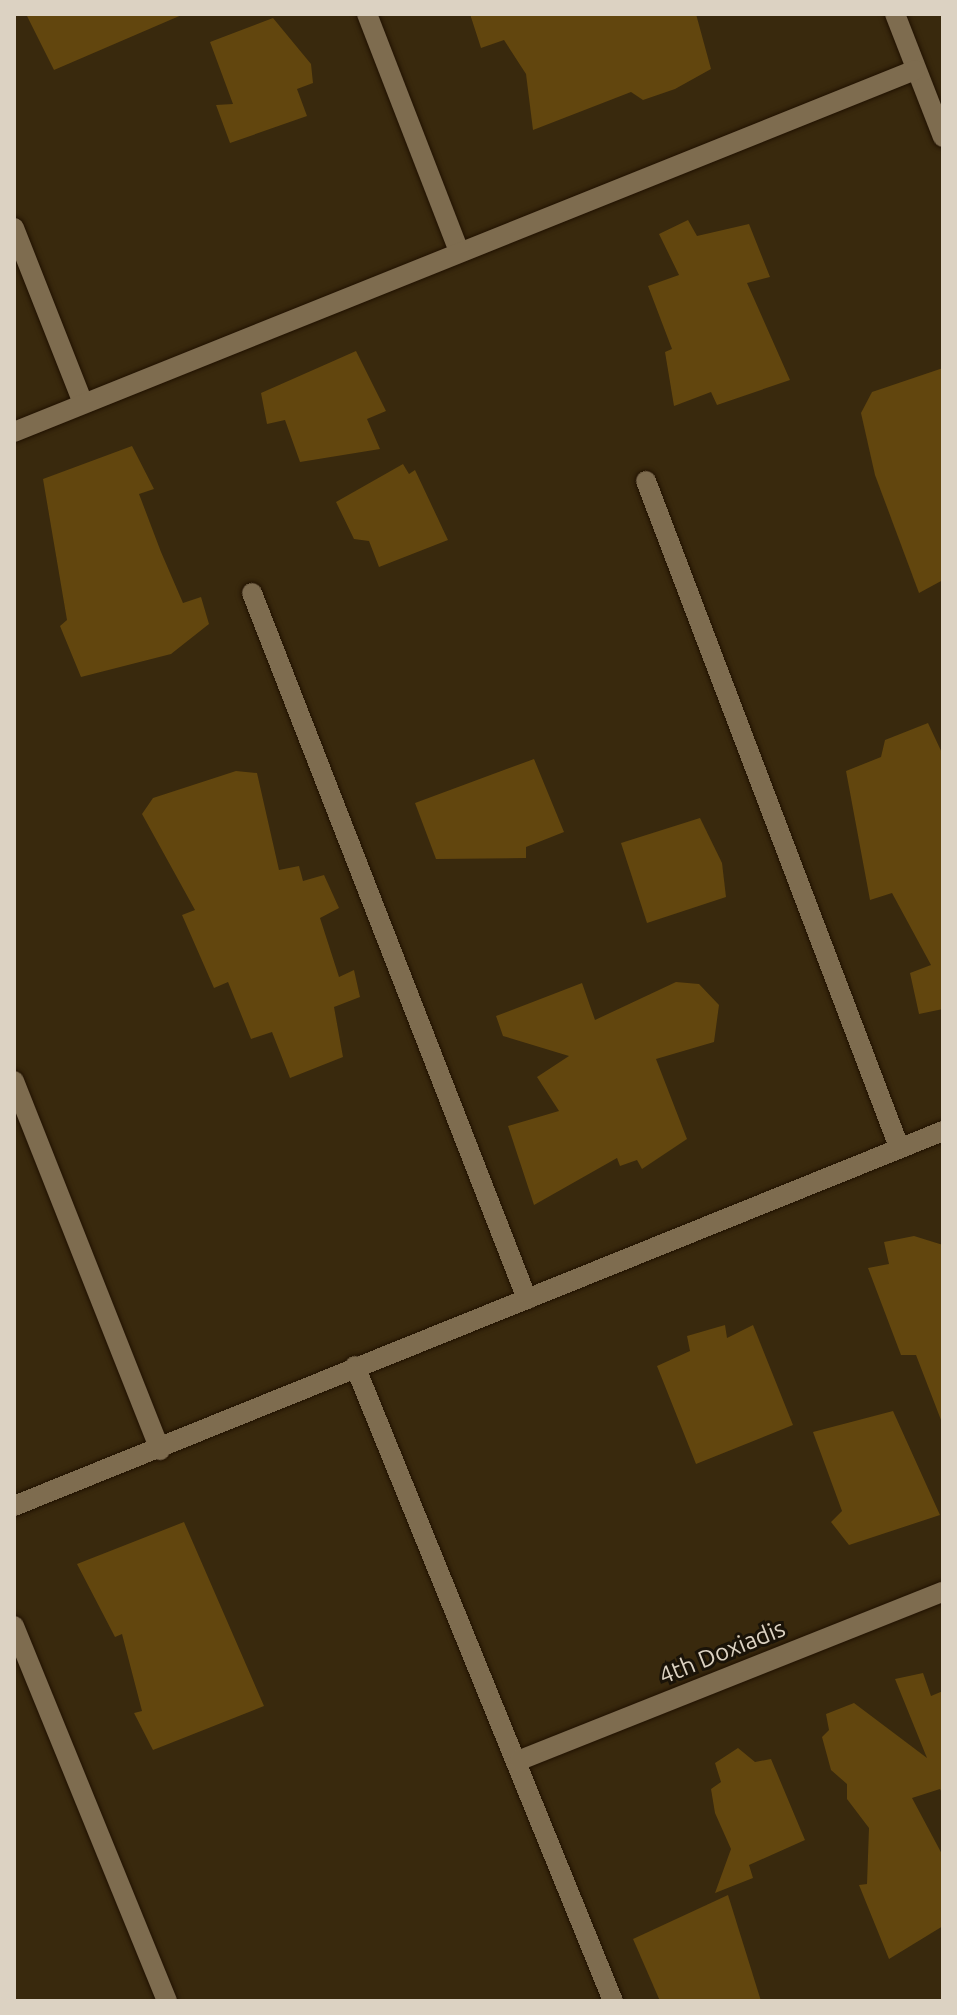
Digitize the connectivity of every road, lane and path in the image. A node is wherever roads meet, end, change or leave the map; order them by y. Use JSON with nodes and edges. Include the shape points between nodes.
{"nodes":[{"id":1,"x":367,"y":14,"type":"edge"},
{"id":2,"x":895,"y":14,"type":"edge"},
{"id":3,"x":915,"y":70,"type":"junction"},
{"id":4,"x":943,"y":137,"type":"edge"},
{"id":5,"x":14,"y":228,"type":"edge"},
{"id":6,"x":458,"y":249,"type":"junction"},
{"id":7,"x":83,"y":403,"type":"junction"},
{"id":8,"x":14,"y":432,"type":"edge"},
{"id":9,"x":646,"y":481,"type":"dead end"},
{"id":10,"x":252,"y":593,"type":"dead end"},
{"id":11,"x":14,"y":1081,"type":"edge"},
{"id":12,"x":943,"y":1131,"type":"edge"},
{"id":13,"x":899,"y":1147,"type":"junction"},
{"id":14,"x":527,"y":1299,"type":"junction"},
{"id":15,"x":355,"y":1366,"type":"junction"},
{"id":16,"x":160,"y":1450,"type":"junction"},
{"id":17,"x":14,"y":1506,"type":"edge"},
{"id":18,"x":943,"y":1592,"type":"edge"},
{"id":19,"x":14,"y":1626,"type":"edge"},
{"id":20,"x":520,"y":1760,"type":"junction"},
{"id":21,"x":167,"y":2001,"type":"edge"},
{"id":22,"x":613,"y":2001,"type":"edge"}],
"edges":[{"from":1,"to":6,"type":"street"},
{"from":2,"to":3,"type":"street"},
{"from":3,"to":4,"type":"street"},
{"from":3,"to":6,"type":"street"},
{"from":5,"to":7,"type":"street"},
{"from":6,"to":7,"type":"street"},
{"from":7,"to":8,"type":"street"},
{"from":9,"to":13,"type":"street"},
{"from":10,"to":14,"type":"street"},
{"from":11,"to":16,"type":"street"},
{"from":12,"to":13,"type":"street"},
{"from":13,"to":14,"type":"street"},
{"from":14,"to":15,"type":"street"},
{"from":15,"to":16,"type":"street"},
{"from":15,"to":20,"type":"street"},
{"from":16,"to":17,"type":"street"},
{"from":18,"to":20,"type":"street","name":"4th Doxiadis"},
{"from":19,"to":21,"type":"street"},
{"from":20,"to":22,"type":"street"}]}
